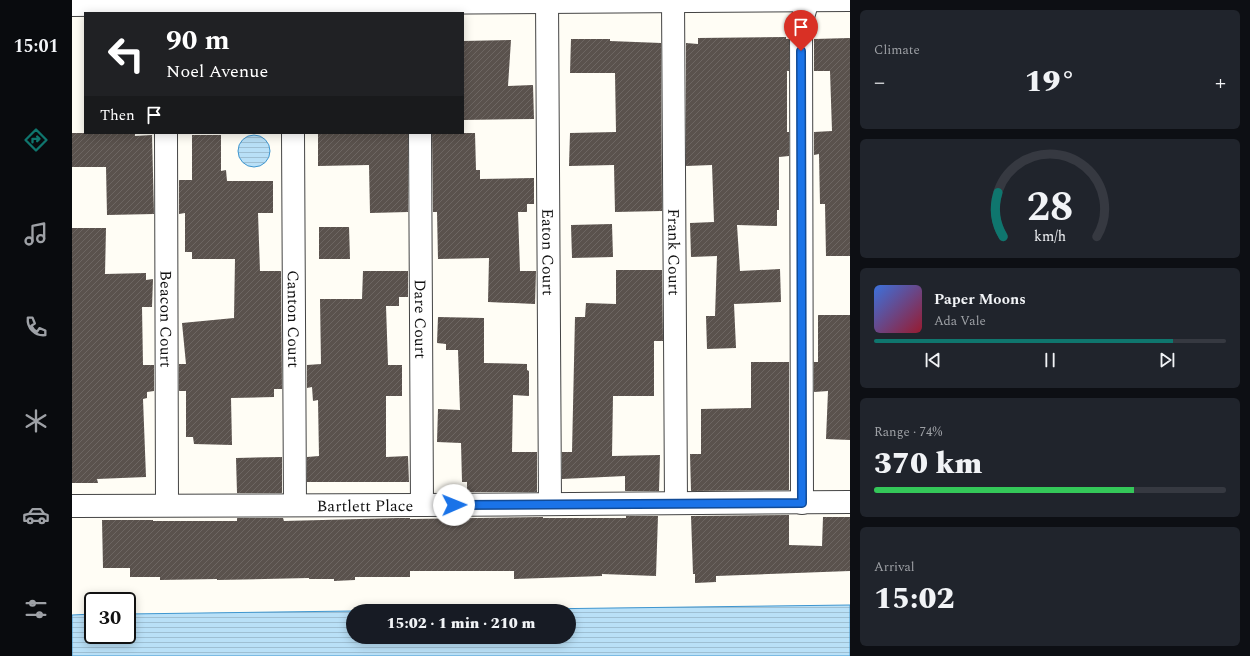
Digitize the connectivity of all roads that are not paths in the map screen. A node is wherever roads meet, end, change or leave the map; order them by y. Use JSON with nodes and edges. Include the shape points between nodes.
{"nodes":[{"id":1,"x":547,"y":0,"type":"edge"},
{"id":2,"x":673,"y":0,"type":"edge"},
{"id":3,"x":807,"y":0,"type":"edge"},
{"id":4,"x":850,"y":0,"type":"edge"},
{"id":5,"x":72,"y":5,"type":"edge"},
{"id":6,"x":293,"y":5,"type":"edge"},
{"id":7,"x":420,"y":5,"type":"edge"},
{"id":8,"x":165,"y":6,"type":"edge"},
{"id":9,"x":166,"y":134,"type":"edge"},
{"id":10,"x":294,"y":134,"type":"edge"},
{"id":11,"x":420,"y":134,"type":"edge"},
{"id":12,"x":850,"y":502,"type":"edge"},
{"id":13,"x":676,"y":503,"type":"junction"},
{"id":14,"x":802,"y":503,"type":"junction"},
{"id":15,"x":550,"y":504,"type":"junction"},
{"id":16,"x":295,"y":505,"type":"junction"},
{"id":17,"x":422,"y":505,"type":"junction"},
{"id":18,"x":72,"y":506,"type":"edge"},
{"id":19,"x":167,"y":506,"type":"junction"}],
"edges":[{"from":1,"to":2,"type":"street"},
{"from":1,"to":7,"type":"street"},
{"from":1,"to":15,"type":"street","name":"Eaton Court"},
{"from":2,"to":3,"type":"street"},
{"from":2,"to":13,"type":"street","name":"Frank Court"},
{"from":3,"to":4,"type":"street"},
{"from":3,"to":14,"type":"street","via":[[801,24]]},
{"from":5,"to":8,"type":"street"},
{"from":6,"to":7,"type":"street"},
{"from":6,"to":8,"type":"street"},
{"from":9,"to":19,"type":"street","name":"Beacon Court"},
{"from":10,"to":16,"type":"street","name":"Canton Court"},
{"from":11,"to":17,"type":"street","name":"Dare Court"},
{"from":12,"to":14,"type":"street","name":"Bartlett Place"},
{"from":13,"to":14,"type":"street","name":"Bartlett Place"},
{"from":13,"to":15,"type":"street","name":"Bartlett Place"},
{"from":15,"to":17,"type":"street","name":"Bartlett Place"},
{"from":16,"to":17,"type":"street","name":"Bartlett Place"},
{"from":16,"to":19,"type":"street","name":"Bartlett Place"},
{"from":18,"to":19,"type":"street","name":"Bartlett Place"}]}
